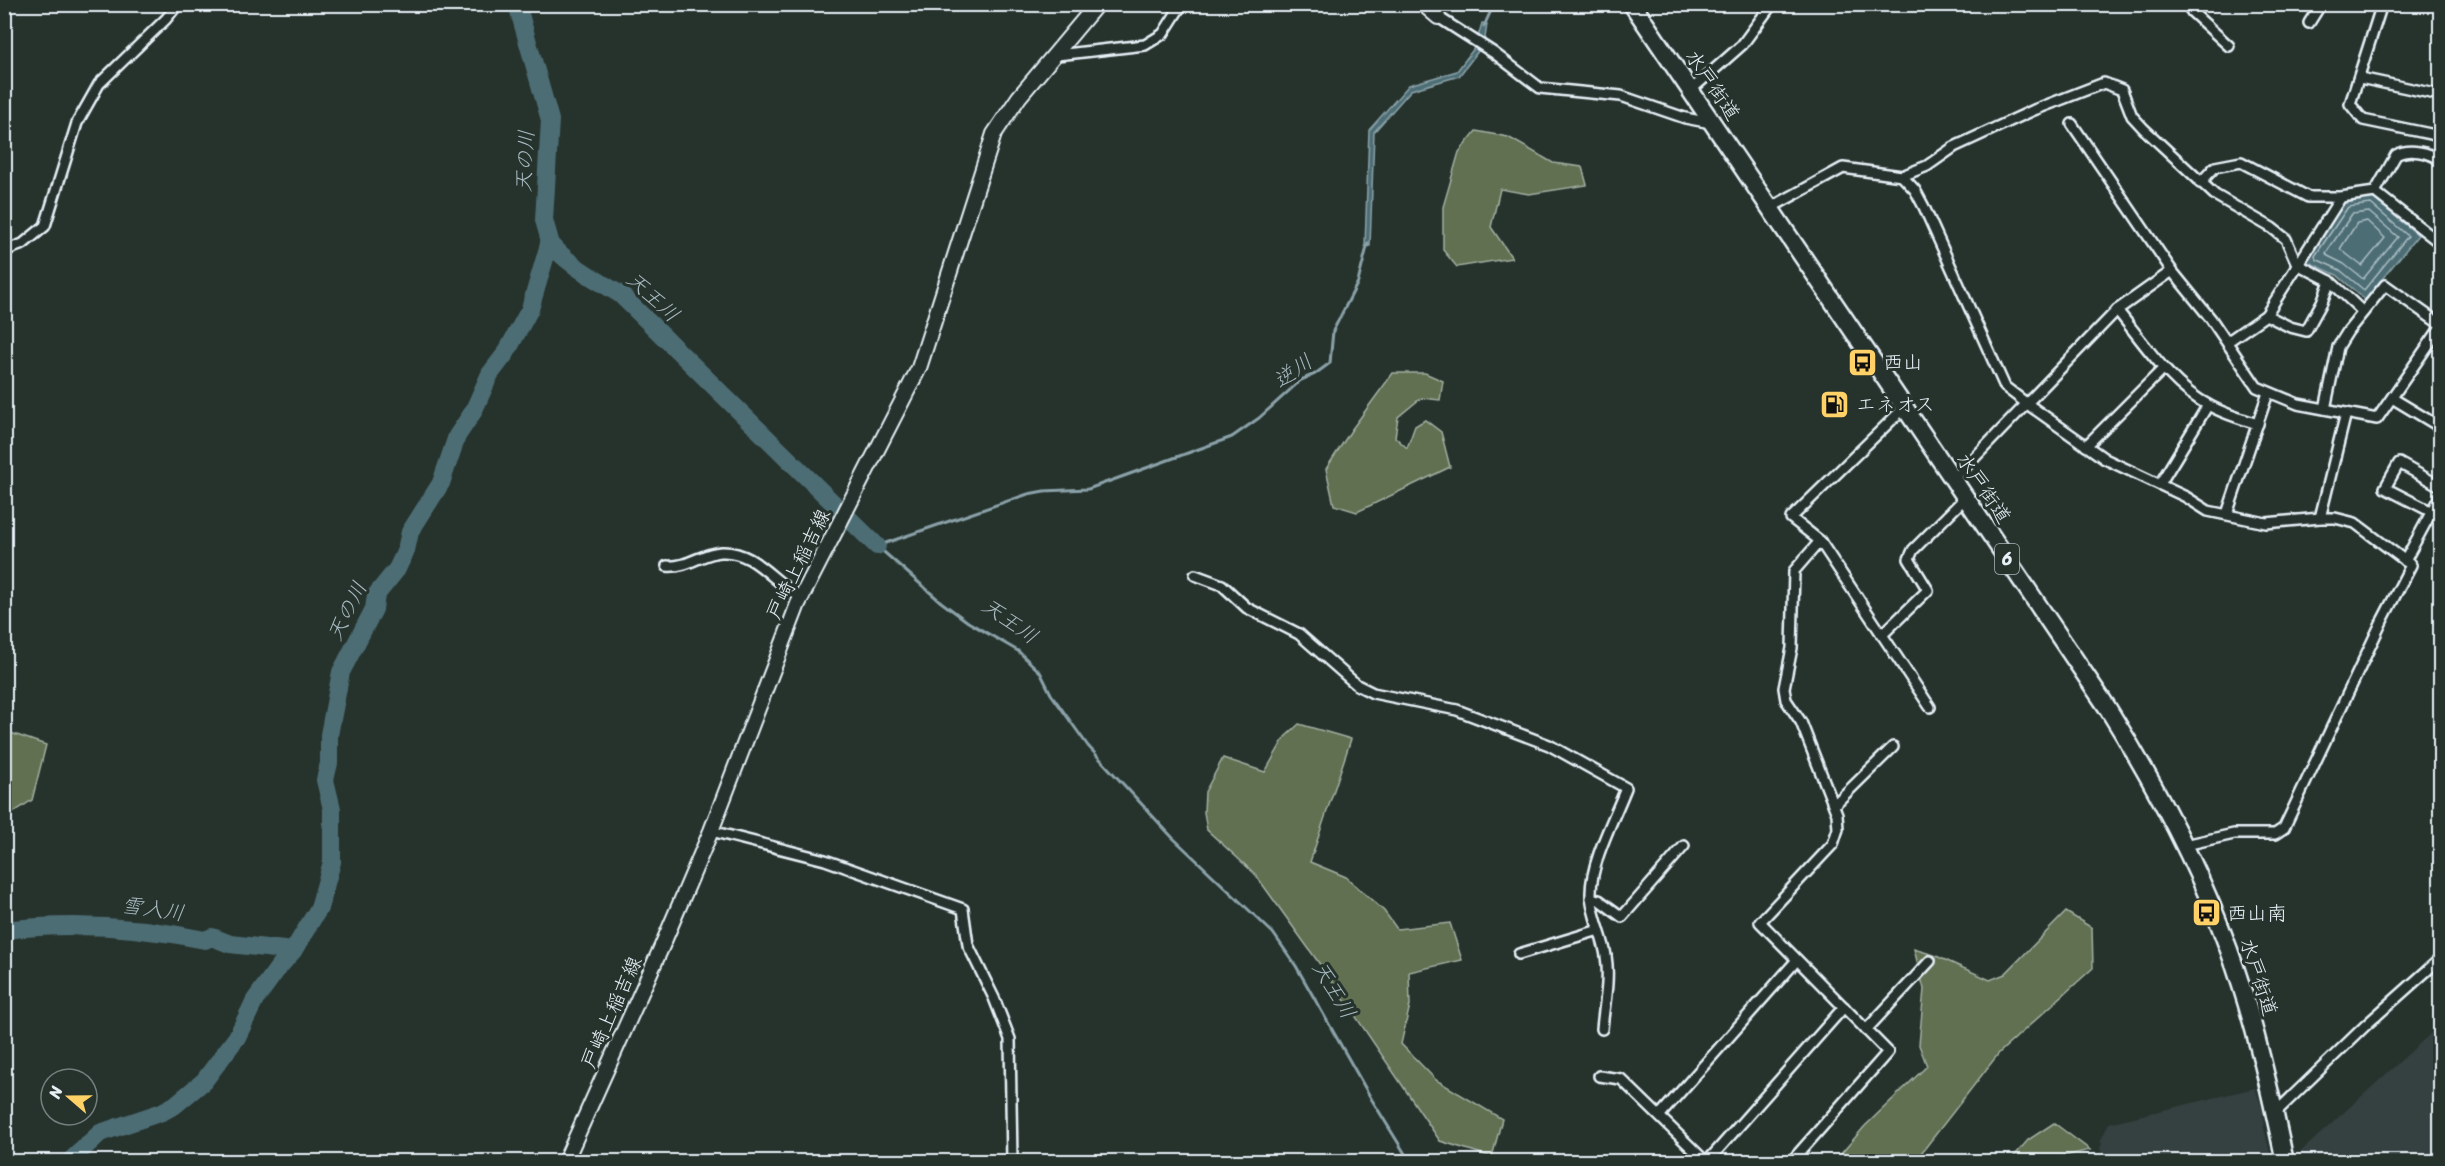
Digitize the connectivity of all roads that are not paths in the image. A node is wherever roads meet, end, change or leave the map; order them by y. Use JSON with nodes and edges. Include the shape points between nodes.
{"nodes":[{"id":1,"x":178,"y":4,"type":"edge"},
{"id":2,"x":1098,"y":4,"type":"edge"},
{"id":3,"x":1182,"y":4,"type":"edge"},
{"id":4,"x":1423,"y":4,"type":"edge"},
{"id":5,"x":1632,"y":4,"type":"edge"},
{"id":6,"x":1772,"y":4,"type":"edge"},
{"id":7,"x":2187,"y":4,"type":"edge"},
{"id":8,"x":2321,"y":4,"type":"edge"},
{"id":9,"x":2382,"y":4,"type":"edge"},
{"id":10,"x":1438,"y":17,"type":"joint"},
{"id":11,"x":2309,"y":23,"type":"dead end"},
{"id":12,"x":2229,"y":46,"type":"dead end"},
{"id":13,"x":1057,"y":55,"type":"junction"},
{"id":14,"x":2360,"y":78,"type":"junction"},
{"id":15,"x":1691,"y":90,"type":"junction"},
{"id":16,"x":2440,"y":95,"type":"edge"},
{"id":17,"x":1714,"y":124,"type":"junction"},
{"id":18,"x":2072,"y":124,"type":"dead end"},
{"id":19,"x":2440,"y":136,"type":"edge"},
{"id":20,"x":2440,"y":160,"type":"edge"},
{"id":21,"x":1902,"y":176,"type":"junction"},
{"id":22,"x":2200,"y":183,"type":"junction"},
{"id":23,"x":2374,"y":192,"type":"junction"},
{"id":24,"x":2341,"y":197,"type":"junction"},
{"id":25,"x":1770,"y":208,"type":"junction"},
{"id":26,"x":2440,"y":243,"type":"edge"},
{"id":27,"x":4,"y":251,"type":"edge"},
{"id":28,"x":2297,"y":264,"type":"junction"},
{"id":29,"x":2172,"y":272,"type":"junction"},
{"id":30,"x":2330,"y":280,"type":"junction"},
{"id":31,"x":2117,"y":310,"type":"junction"},
{"id":32,"x":2363,"y":312,"type":"junction"},
{"id":33,"x":2266,"y":315,"type":"junction"},
{"id":34,"x":2440,"y":326,"type":"edge"},
{"id":35,"x":2227,"y":342,"type":"junction"},
{"id":36,"x":2164,"y":368,"type":"junction"},
{"id":37,"x":2268,"y":393,"type":"junction"},
{"id":38,"x":2392,"y":398,"type":"junction"},
{"id":39,"x":2026,"y":403,"type":"junction"},
{"id":40,"x":2208,"y":405,"type":"junction"},
{"id":41,"x":1905,"y":407,"type":"junction"},
{"id":42,"x":2325,"y":409,"type":"junction"},
{"id":43,"x":2346,"y":413,"type":"junction"},
{"id":44,"x":2258,"y":424,"type":"junction"},
{"id":45,"x":2440,"y":427,"type":"edge"},
{"id":46,"x":2086,"y":446,"type":"junction"},
{"id":47,"x":1953,"y":480,"type":"junction"},
{"id":48,"x":2160,"y":484,"type":"junction"},
{"id":49,"x":2440,"y":486,"type":"edge"},
{"id":50,"x":2440,"y":496,"type":"edge"},
{"id":51,"x":1965,"y":498,"type":"junction"},
{"id":52,"x":2432,"y":512,"type":"junction"},
{"id":53,"x":2227,"y":514,"type":"junction"},
{"id":54,"x":2320,"y":518,"type":"junction"},
{"id":55,"x":1820,"y":541,"type":"junction"},
{"id":56,"x":2406,"y":561,"type":"junction"},
{"id":57,"x":667,"y":566,"type":"dead end"},
{"id":58,"x":1195,"y":575,"type":"dead end"},
{"id":59,"x":801,"y":597,"type":"junction"},
{"id":60,"x":1882,"y":635,"type":"junction"},
{"id":61,"x":1930,"y":706,"type":"dead end"},
{"id":62,"x":1893,"y":747,"type":"dead end"},
{"id":63,"x":1834,"y":805,"type":"junction"},
{"id":64,"x":711,"y":831,"type":"junction"},
{"id":65,"x":2185,"y":845,"type":"junction"},
{"id":66,"x":1684,"y":846,"type":"dead end"},
{"id":67,"x":1592,"y":898,"type":"junction"},
{"id":68,"x":1599,"y":930,"type":"junction"},
{"id":69,"x":1519,"y":954,"type":"dead end"},
{"id":70,"x":2440,"y":959,"type":"edge"},
{"id":71,"x":1797,"y":960,"type":"junction"},
{"id":72,"x":1930,"y":961,"type":"dead end"},
{"id":73,"x":1844,"y":1007,"type":"junction"},
{"id":74,"x":1602,"y":1029,"type":"dead end"},
{"id":75,"x":1866,"y":1029,"type":"junction"},
{"id":76,"x":1599,"y":1076,"type":"dead end"},
{"id":77,"x":2275,"y":1113,"type":"junction"},
{"id":78,"x":1660,"y":1115,"type":"junction"},
{"id":79,"x":565,"y":1161,"type":"edge"},
{"id":80,"x":1012,"y":1161,"type":"edge"},
{"id":81,"x":1706,"y":1161,"type":"edge"},
{"id":82,"x":1791,"y":1161,"type":"edge"},
{"id":83,"x":2285,"y":1161,"type":"edge"}],
"edges":[{"from":1,"to":27,"type":"street","via":[[99,84],[76,123],[45,226],[23,244]]},
{"from":2,"to":13,"type":"main road","name":"戸崎上稲吉線"},
{"from":3,"to":13,"type":"street","via":[[1163,34],[1144,45]]},
{"from":4,"to":10,"type":"main road"},
{"from":5,"to":15,"type":"highway","name":"水戸街道","number":"6"},
{"from":6,"to":15,"type":"street","via":[[1742,45]]},
{"from":7,"to":12,"type":"street"},
{"from":8,"to":11,"type":"street"},
{"from":9,"to":14,"type":"street"},
{"from":10,"to":17,"type":"street","via":[[1540,88],[1621,96]]},
{"from":13,"to":59,"type":"main road","name":"戸崎上稲吉線","via":[[1019,97],[994,134],[922,362]]},
{"from":14,"to":16,"type":"street"},
{"from":14,"to":19,"type":"street","via":[[2350,104],[2363,120]]},
{"from":15,"to":17,"type":"highway","name":"水戸街道","number":"6"},
{"from":17,"to":25,"type":"highway","name":"水戸街道","number":"6"},
{"from":18,"to":29,"type":"street"},
{"from":20,"to":23,"type":"street","via":[[2425,152],[2401,152]]},
{"from":21,"to":22,"type":"street","via":[[1927,166],[1954,147],[2104,83],[2122,90],[2132,116]]},
{"from":21,"to":25,"type":"street","via":[[1843,168]]},
{"from":21,"to":39,"type":"street","via":[[1924,207],[2005,387]]},
{"from":22,"to":24,"type":"street","via":[[2215,167],[2241,162],[2308,197]]},
{"from":22,"to":28,"type":"street","via":[[2286,239]]},
{"from":23,"to":24,"type":"street"},
{"from":23,"to":26,"type":"street"},
{"from":24,"to":28,"type":"street"},
{"from":25,"to":41,"type":"highway","name":"水戸街道","number":"6"},
{"from":28,"to":30,"type":"street"},
{"from":28,"to":33,"type":"street"},
{"from":29,"to":31,"type":"street"},
{"from":29,"to":35,"type":"street"},
{"from":30,"to":32,"type":"street"},
{"from":30,"to":33,"type":"street","via":[[2306,331]]},
{"from":31,"to":36,"type":"street"},
{"from":31,"to":39,"type":"street"},
{"from":32,"to":34,"type":"street","via":[[2385,285]]},
{"from":32,"to":42,"type":"street","via":[[2338,347]]},
{"from":33,"to":35,"type":"street"},
{"from":34,"to":38,"type":"street"},
{"from":35,"to":37,"type":"street","via":[[2257,387]]},
{"from":36,"to":40,"type":"street"},
{"from":36,"to":46,"type":"street"},
{"from":37,"to":42,"type":"street"},
{"from":37,"to":44,"type":"street"},
{"from":38,"to":43,"type":"street","via":[[2377,419]]},
{"from":38,"to":45,"type":"street"},
{"from":39,"to":46,"type":"street"},
{"from":39,"to":47,"type":"street"},
{"from":40,"to":44,"type":"street"},
{"from":40,"to":48,"type":"street"},
{"from":41,"to":47,"type":"highway","name":"水戸街道","number":"6"},
{"from":41,"to":55,"type":"street","via":[[1791,518]]},
{"from":42,"to":43,"type":"street"},
{"from":43,"to":54,"type":"street"},
{"from":44,"to":53,"type":"street"},
{"from":46,"to":48,"type":"street","via":[[2122,468]]},
{"from":47,"to":51,"type":"highway","name":"水戸街道","number":"6"},
{"from":48,"to":53,"type":"street","via":[[2208,511]]},
{"from":49,"to":52,"type":"street","via":[[2399,463],[2385,488]]},
{"from":50,"to":52,"type":"street"},
{"from":51,"to":60,"type":"street","via":[[1913,550],[1909,559],[1928,590]]},
{"from":51,"to":65,"type":"highway","name":"水戸街道","number":"6","via":[[2107,707]]},
{"from":52,"to":56,"type":"street"},
{"from":53,"to":54,"type":"street","via":[[2266,523]]},
{"from":54,"to":56,"type":"street","via":[[2355,523]]},
{"from":55,"to":60,"type":"street"},
{"from":55,"to":63,"type":"street","via":[[1794,571],[1792,648],[1784,688]]},
{"from":56,"to":65,"type":"street","via":[[2411,565],[2284,828],[2275,834],[2234,834]]},
{"from":57,"to":59,"type":"street","via":[[676,567],[721,552],[737,554]]},
{"from":58,"to":67,"type":"street","via":[[1222,585],[1247,608],[1299,634],[1357,685],[1373,693],[1457,711],[1549,745],[1626,788],[1598,861]]},
{"from":59,"to":64,"type":"main road","name":"戸崎上稲吉線"},
{"from":60,"to":61,"type":"street"},
{"from":62,"to":63,"type":"street"},
{"from":63,"to":71,"type":"street","via":[[1838,829],[1833,844],[1760,922]]},
{"from":64,"to":79,"type":"main road","name":"戸崎上稲吉線"},
{"from":64,"to":80,"type":"street","via":[[825,860],[963,909],[972,956],[1009,1032]]},
{"from":65,"to":77,"type":"highway","name":"水戸街道","number":"6","via":[[2230,951],[2260,1047]]},
{"from":66,"to":67,"type":"street","via":[[1622,916]]},
{"from":67,"to":68,"type":"street"},
{"from":68,"to":69,"type":"street"},
{"from":68,"to":74,"type":"street","via":[[1607,974]]},
{"from":70,"to":77,"type":"street"},
{"from":71,"to":73,"type":"street"},
{"from":71,"to":78,"type":"street"},
{"from":72,"to":75,"type":"street"},
{"from":73,"to":75,"type":"street"},
{"from":73,"to":81,"type":"street"},
{"from":75,"to":82,"type":"street","via":[[1888,1052]]},
{"from":76,"to":78,"type":"street","via":[[1621,1079]]},
{"from":77,"to":83,"type":"highway","name":"水戸街道","number":"6"},
{"from":78,"to":81,"type":"street"}]}
